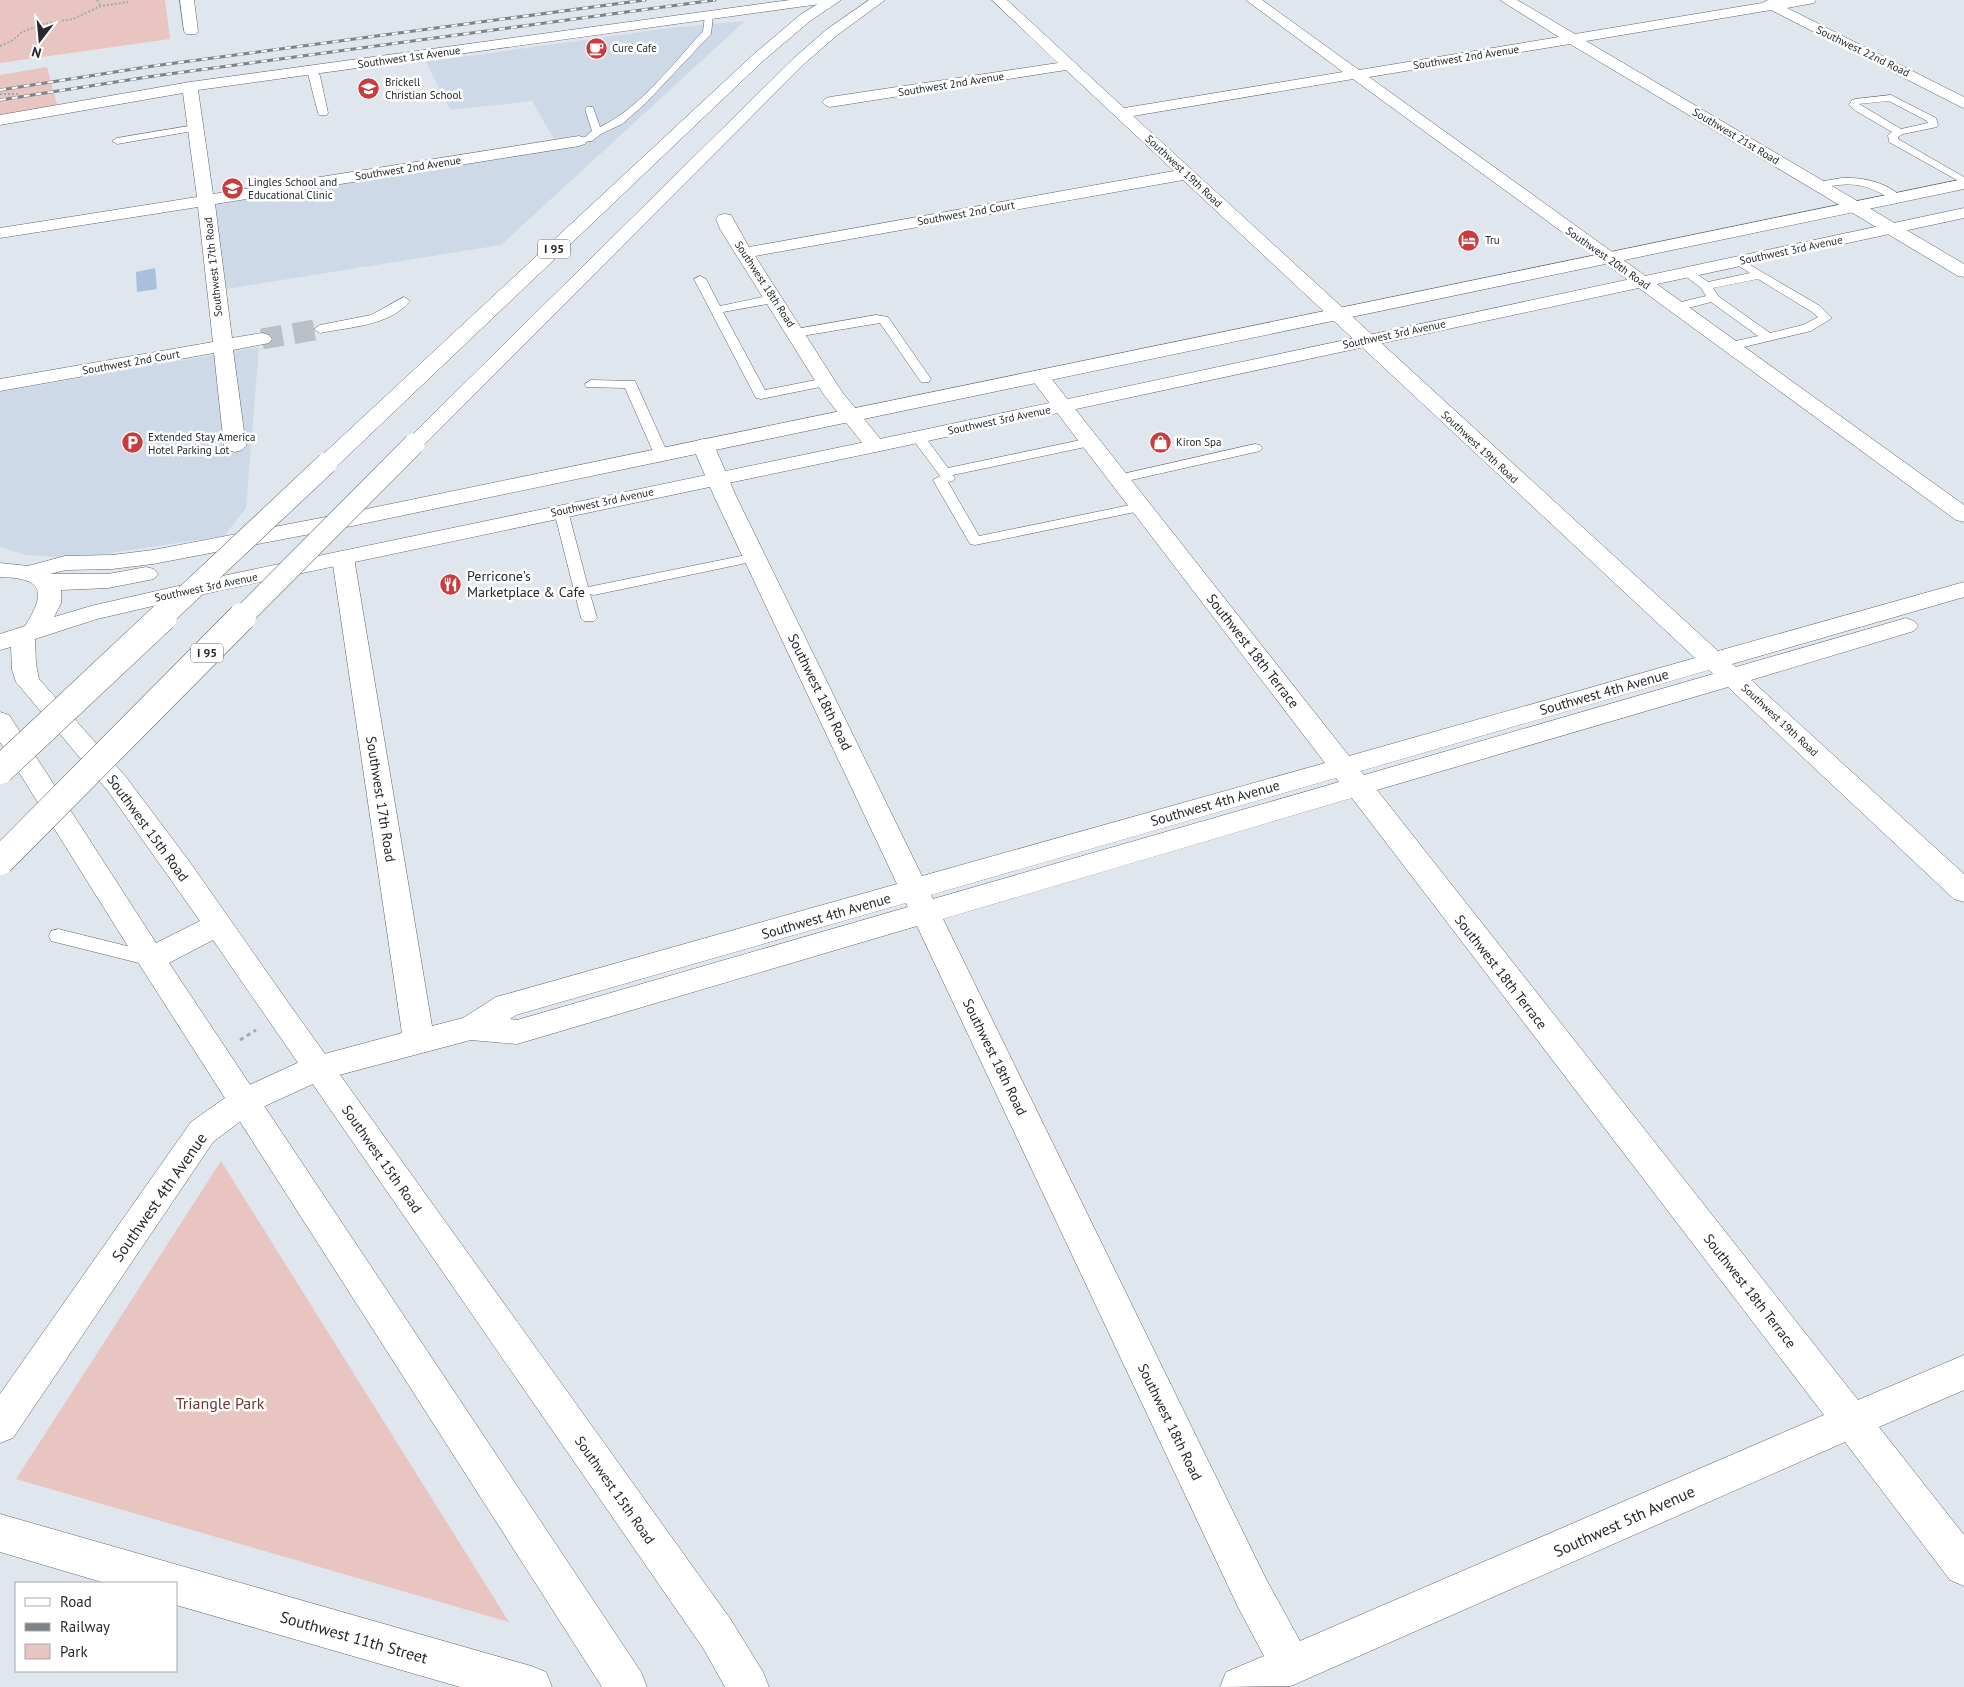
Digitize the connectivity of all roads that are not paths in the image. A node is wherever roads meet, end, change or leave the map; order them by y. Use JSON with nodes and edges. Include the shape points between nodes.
{"nodes":[{"id":1,"x":187,"y":0,"type":"edge"},
{"id":2,"x":820,"y":0,"type":"edge"},
{"id":3,"x":834,"y":0,"type":"edge"},
{"id":4,"x":878,"y":0,"type":"edge"},
{"id":5,"x":999,"y":0,"type":"edge"},
{"id":6,"x":1253,"y":0,"type":"edge"},
{"id":7,"x":1507,"y":0,"type":"edge"},
{"id":8,"x":1810,"y":0,"type":"edge"},
{"id":9,"x":1767,"y":3,"type":"edge"},
{"id":10,"x":709,"y":16,"type":"junction"},
{"id":11,"x":191,"y":31,"type":"dead end"},
{"id":12,"x":1573,"y":39,"type":"junction"},
{"id":13,"x":1070,"y":65,"type":"junction"},
{"id":14,"x":312,"y":70,"type":"junction"},
{"id":15,"x":1356,"y":75,"type":"junction"},
{"id":16,"x":190,"y":87,"type":"junction"},
{"id":17,"x":830,"y":102,"type":"dead end"},
{"id":18,"x":1964,"y":103,"type":"edge"},
{"id":19,"x":590,"y":109,"type":"dead end"},
{"id":20,"x":323,"y":113,"type":"dead end"},
{"id":21,"x":1122,"y":114,"type":"junction"},
{"id":22,"x":0,"y":120,"type":"edge"},
{"id":23,"x":195,"y":128,"type":"junction"},
{"id":24,"x":597,"y":132,"type":"junction"},
{"id":25,"x":1900,"y":132,"type":"junction"},
{"id":26,"x":579,"y":141,"type":"joint"},
{"id":27,"x":117,"y":142,"type":"dead end"},
{"id":28,"x":1187,"y":174,"type":"junction"},
{"id":29,"x":1964,"y":182,"type":"edge"},
{"id":30,"x":1818,"y":185,"type":"junction"},
{"id":31,"x":1896,"y":198,"type":"junction"},
{"id":32,"x":206,"y":200,"type":"junction"},
{"id":33,"x":1854,"y":207,"type":"junction"},
{"id":34,"x":1964,"y":213,"type":"edge"},
{"id":35,"x":725,"y":219,"type":"dead end"},
{"id":36,"x":1891,"y":229,"type":"junction"},
{"id":37,"x":0,"y":232,"type":"edge"},
{"id":38,"x":744,"y":253,"type":"junction"},
{"id":39,"x":1607,"y":257,"type":"junction"},
{"id":40,"x":1738,"y":261,"type":"junction"},
{"id":41,"x":1687,"y":272,"type":"junction"},
{"id":42,"x":1964,"y":272,"type":"edge"},
{"id":43,"x":1760,"y":275,"type":"junction"},
{"id":44,"x":700,"y":279,"type":"dead end"},
{"id":45,"x":1641,"y":282,"type":"junction"},
{"id":46,"x":1706,"y":286,"type":"junction"},
{"id":47,"x":1713,"y":298,"type":"junction"},
{"id":48,"x":773,"y":299,"type":"junction"},
{"id":49,"x":404,"y":301,"type":"dead end"},
{"id":50,"x":1678,"y":307,"type":"junction"},
{"id":51,"x":716,"y":310,"type":"junction"},
{"id":52,"x":1337,"y":314,"type":"junction"},
{"id":53,"x":320,"y":329,"type":"tunnel mouth"},
{"id":54,"x":796,"y":333,"type":"junction"},
{"id":55,"x":1768,"y":337,"type":"junction"},
{"id":56,"x":262,"y":338,"type":"tunnel mouth"},
{"id":57,"x":1366,"y":340,"type":"junction"},
{"id":58,"x":223,"y":346,"type":"junction"},
{"id":59,"x":1731,"y":346,"type":"junction"},
{"id":60,"x":1039,"y":376,"type":"junction"},
{"id":61,"x":926,"y":379,"type":"dead end"},
{"id":62,"x":826,"y":382,"type":"junction"},
{"id":63,"x":591,"y":384,"type":"dead end"},
{"id":64,"x":0,"y":385,"type":"edge"},
{"id":65,"x":1062,"y":406,"type":"junction"},
{"id":66,"x":851,"y":415,"type":"junction"},
{"id":67,"x":918,"y":437,"type":"junction"},
{"id":68,"x":1090,"y":442,"type":"junction"},
{"id":69,"x":235,"y":446,"type":"dead end"},
{"id":70,"x":704,"y":446,"type":"junction"},
{"id":71,"x":875,"y":446,"type":"junction"},
{"id":72,"x":1255,"y":448,"type":"dead end"},
{"id":73,"x":661,"y":454,"type":"junction"},
{"id":74,"x":944,"y":473,"type":"junction"},
{"id":75,"x":718,"y":478,"type":"junction"},
{"id":76,"x":1118,"y":479,"type":"junction"},
{"id":77,"x":1140,"y":507,"type":"junction"},
{"id":78,"x":561,"y":511,"type":"junction"},
{"id":79,"x":1964,"y":515,"type":"edge"},
{"id":80,"x":756,"y":557,"type":"junction"},
{"id":81,"x":343,"y":558,"type":"junction"},
{"id":82,"x":18,"y":572,"type":"edge"},
{"id":83,"x":1964,"y":589,"type":"edge"},
{"id":84,"x":594,"y":590,"type":"dead end"},
{"id":85,"x":1964,"y":608,"type":"edge"},
{"id":86,"x":589,"y":618,"type":"dead end"},
{"id":87,"x":19,"y":636,"type":"edge"},
{"id":88,"x":1724,"y":669,"type":"junction"},
{"id":89,"x":0,"y":721,"type":"edge"},
{"id":90,"x":0,"y":770,"type":"edge"},
{"id":91,"x":1350,"y":776,"type":"junction"},
{"id":92,"x":0,"y":861,"type":"edge"},
{"id":93,"x":1964,"y":891,"type":"edge"},
{"id":94,"x":921,"y":902,"type":"junction"},
{"id":95,"x":217,"y":925,"type":"junction"},
{"id":96,"x":58,"y":936,"type":"dead end"},
{"id":97,"x":151,"y":959,"type":"junction"},
{"id":98,"x":419,"y":1041,"type":"junction"},
{"id":99,"x":317,"y":1068,"type":"junction"},
{"id":100,"x":244,"y":1102,"type":"junction"},
{"id":101,"x":1964,"y":1372,"type":"edge"},
{"id":102,"x":1852,"y":1421,"type":"junction"},
{"id":103,"x":0,"y":1425,"type":"edge"},
{"id":104,"x":0,"y":1533,"type":"edge"},
{"id":105,"x":1964,"y":1566,"type":"edge"},
{"id":106,"x":168,"y":1582,"type":"edge"},
{"id":107,"x":178,"y":1586,"type":"edge"},
{"id":108,"x":1285,"y":1674,"type":"edge"},
{"id":109,"x":531,"y":1687,"type":"edge"},
{"id":110,"x":626,"y":1687,"type":"edge"},
{"id":111,"x":748,"y":1687,"type":"edge"},
{"id":112,"x":1241,"y":1687,"type":"edge"}],
"edges":[{"from":1,"to":11,"type":"main road"},
{"from":2,"to":10,"type":"main road","name":"Southwest 1st Avenue"},
{"from":3,"to":90,"type":"main road","number":"I 95","bridge":true,"via":[[797,24],[759,57]]},
{"from":4,"to":92,"type":"main road","number":"I 95","bridge":true,"via":[[853,16],[799,61]]},
{"from":5,"to":13,"type":"main road","name":"Southwest 19th Road"},
{"from":6,"to":15,"type":"main road","name":"Southwest 20th Road"},
{"from":7,"to":12,"type":"main road","name":"Southwest 21st Road"},
{"from":8,"to":9,"type":"main road","name":"Southwest 2nd Avenue"},
{"from":9,"to":12,"type":"main road","name":"Southwest 2nd Avenue"},
{"from":9,"to":18,"type":"main road","name":"Southwest 22nd Road"},
{"from":10,"to":14,"type":"main road","name":"Southwest 1st Avenue"},
{"from":10,"to":24,"type":"lane","via":[[708,32],[642,102],[618,122]]},
{"from":12,"to":15,"type":"main road","name":"Southwest 2nd Avenue"},
{"from":12,"to":30,"type":"main road","name":"Southwest 21st Road"},
{"from":13,"to":17,"type":"main road","name":"Southwest 2nd Avenue"},
{"from":13,"to":21,"type":"main road","name":"Southwest 19th Road"},
{"from":14,"to":16,"type":"main road","name":"Southwest 1st Avenue"},
{"from":14,"to":20,"type":"lane"},
{"from":15,"to":21,"type":"main road","name":"Southwest 2nd Avenue"},
{"from":15,"to":39,"type":"main road","name":"Southwest 20th Road"},
{"from":16,"to":22,"type":"main road","name":"Southwest 1st Avenue"},
{"from":16,"to":23,"type":"main road","name":"Southwest 17th Road"},
{"from":19,"to":24,"type":"lane"},
{"from":21,"to":28,"type":"main road","name":"Southwest 19th Road"},
{"from":23,"to":27,"type":"lane"},
{"from":23,"to":32,"type":"main road","name":"Southwest 17th Road"},
{"from":24,"to":26,"type":"lane"},
{"from":25,"to":25,"type":"lane","via":[[1932,125],[1932,120],[1891,98],[1855,102],[1859,109]]},
{"from":25,"to":29,"type":"lane","via":[[1893,136],[1893,140]]},
{"from":26,"to":32,"type":"main road","name":"Southwest 2nd Avenue"},
{"from":28,"to":38,"type":"main road","name":"Southwest 2nd Court"},
{"from":28,"to":52,"type":"main road","name":"Southwest 19th Road"},
{"from":29,"to":31,"type":"main road"},
{"from":30,"to":31,"type":"lane","via":[[1847,180],[1868,182]]},
{"from":30,"to":33,"type":"main road","name":"Southwest 21st Road"},
{"from":31,"to":33,"type":"main road"},
{"from":32,"to":37,"type":"main road","name":"Southwest 2nd Avenue"},
{"from":32,"to":58,"type":"main road","name":"Southwest 17th Road"},
{"from":33,"to":36,"type":"main road","name":"Southwest 21st Road"},
{"from":33,"to":39,"type":"main road"},
{"from":34,"to":36,"type":"main road","name":"Southwest 3rd Avenue"},
{"from":35,"to":38,"type":"main road","name":"Southwest 18th Road"},
{"from":36,"to":40,"type":"main road","name":"Southwest 3rd Avenue"},
{"from":36,"to":42,"type":"main road","name":"Southwest 21st Road"},
{"from":38,"to":48,"type":"main road","name":"Southwest 18th Road"},
{"from":39,"to":45,"type":"main road","name":"Southwest 20th Road"},
{"from":39,"to":52,"type":"main road"},
{"from":40,"to":41,"type":"main road","name":"Southwest 3rd Avenue"},
{"from":40,"to":43,"type":"lane"},
{"from":41,"to":45,"type":"main road","name":"Southwest 3rd Avenue"},
{"from":41,"to":46,"type":"lane"},
{"from":43,"to":46,"type":"lane"},
{"from":43,"to":55,"type":"lane","via":[[1826,318],[1807,328]]},
{"from":44,"to":51,"type":"lane"},
{"from":45,"to":50,"type":"main road","name":"Southwest 20th Road"},
{"from":45,"to":57,"type":"main road","name":"Southwest 3rd Avenue"},
{"from":46,"to":47,"type":"lane"},
{"from":47,"to":50,"type":"lane"},
{"from":47,"to":55,"type":"lane"},
{"from":48,"to":51,"type":"lane"},
{"from":48,"to":54,"type":"main road","name":"Southwest 18th Road"},
{"from":49,"to":53,"type":"lane","via":[[380,317]]},
{"from":50,"to":59,"type":"main road","name":"Southwest 20th Road"},
{"from":51,"to":62,"type":"lane","via":[[761,395]]},
{"from":52,"to":57,"type":"main road","name":"Southwest 19th Road"},
{"from":52,"to":60,"type":"main road"},
{"from":54,"to":61,"type":"lane","via":[[876,318],[884,320]]},
{"from":54,"to":62,"type":"main road","name":"Southwest 18th Road"},
{"from":55,"to":59,"type":"lane"},
{"from":56,"to":58,"type":"main road","name":"Southwest 2nd Court"},
{"from":57,"to":65,"type":"main road","name":"Southwest 3rd Avenue"},
{"from":57,"to":88,"type":"main road","name":"Southwest 19th Road"},
{"from":58,"to":64,"type":"main road","name":"Southwest 2nd Court"},
{"from":58,"to":69,"type":"main road","name":"Southwest 17th Road"},
{"from":59,"to":79,"type":"main road","name":"Southwest 20th Road"},
{"from":60,"to":65,"type":"main road","name":"Southwest 18th Terrace"},
{"from":60,"to":66,"type":"main road"},
{"from":62,"to":66,"type":"main road","name":"Southwest 18th Road"},
{"from":63,"to":73,"type":"lane","via":[[630,384]]},
{"from":65,"to":67,"type":"main road","name":"Southwest 3rd Avenue"},
{"from":65,"to":68,"type":"main road","name":"Southwest 18th Terrace"},
{"from":66,"to":70,"type":"main road"},
{"from":66,"to":71,"type":"main road","name":"Southwest 18th Road"},
{"from":67,"to":71,"type":"main road","name":"Southwest 3rd Avenue"},
{"from":67,"to":74,"type":"lane"},
{"from":68,"to":74,"type":"lane"},
{"from":68,"to":76,"type":"main road","name":"Southwest 18th Terrace"},
{"from":70,"to":73,"type":"main road"},
{"from":70,"to":75,"type":"main road","name":"Southwest 18th Road"},
{"from":71,"to":75,"type":"main road","name":"Southwest 3rd Avenue"},
{"from":72,"to":76,"type":"lane"},
{"from":73,"to":82,"type":"main road","via":[[153,557],[65,563]]},
{"from":74,"to":77,"type":"lane","via":[[948,478],[940,480],[975,541]]},
{"from":75,"to":78,"type":"main road","name":"Southwest 3rd Avenue"},
{"from":75,"to":80,"type":"main road","name":"Southwest 18th Road"},
{"from":76,"to":77,"type":"main road","name":"Southwest 18th Terrace"},
{"from":77,"to":91,"type":"main road","name":"Southwest 18th Terrace"},
{"from":78,"to":81,"type":"main road","name":"Southwest 3rd Avenue"},
{"from":78,"to":86,"type":"lane"},
{"from":80,"to":84,"type":"lane"},
{"from":80,"to":94,"type":"main road","name":"Southwest 18th Road"},
{"from":81,"to":87,"type":"main road","name":"Southwest 3rd Avenue","via":[[107,609]]},
{"from":81,"to":98,"type":"main road","name":"Southwest 17th Road"},
{"from":82,"to":87,"type":"main road","via":[[51,597],[49,604]]},
{"from":83,"to":88,"type":"main road","name":"Southwest 4th Avenue"},
{"from":85,"to":88,"type":"main road","name":"Southwest 4th Avenue"},
{"from":87,"to":95,"type":"main road","name":"Southwest 15th Road","via":[[28,682],[118,784]]},
{"from":88,"to":91,"type":"main road","name":"Southwest 4th Avenue"},
{"from":88,"to":93,"type":"main road","name":"Southwest 19th Road"},
{"from":89,"to":97,"type":"main road"},
{"from":91,"to":94,"type":"main road","name":"Southwest 4th Avenue"},
{"from":91,"to":102,"type":"main road","name":"Southwest 18th Terrace"},
{"from":94,"to":98,"type":"main road","name":"Southwest 4th Avenue","via":[[517,1032],[471,1028]]},
{"from":94,"to":108,"type":"main road","name":"Southwest 18th Road","via":[[1252,1593]]},
{"from":95,"to":97,"type":"main road"},
{"from":95,"to":99,"type":"main road","name":"Southwest 15th Road"},
{"from":96,"to":97,"type":"lane"},
{"from":97,"to":100,"type":"main road"},
{"from":98,"to":99,"type":"main road","name":"Southwest 4th Avenue"},
{"from":99,"to":100,"type":"main road","name":"Southwest 4th Avenue"},
{"from":99,"to":111,"type":"main road","name":"Southwest 15th Road","via":[[717,1634]]},
{"from":100,"to":103,"type":"main road","name":"Southwest 4th Avenue","via":[[202,1132]]},
{"from":100,"to":110,"type":"main road"},
{"from":101,"to":102,"type":"main road","name":"Southwest 5th Avenue"},
{"from":102,"to":105,"type":"main road","name":"Southwest 18th Terrace"},
{"from":102,"to":108,"type":"main road","name":"Southwest 5th Avenue"},
{"from":104,"to":106,"type":"main road"},
{"from":107,"to":109,"type":"main road","name":"Southwest 11th Street"},
{"from":108,"to":112,"type":"main road","name":"Southwest 5th Avenue"}]}
